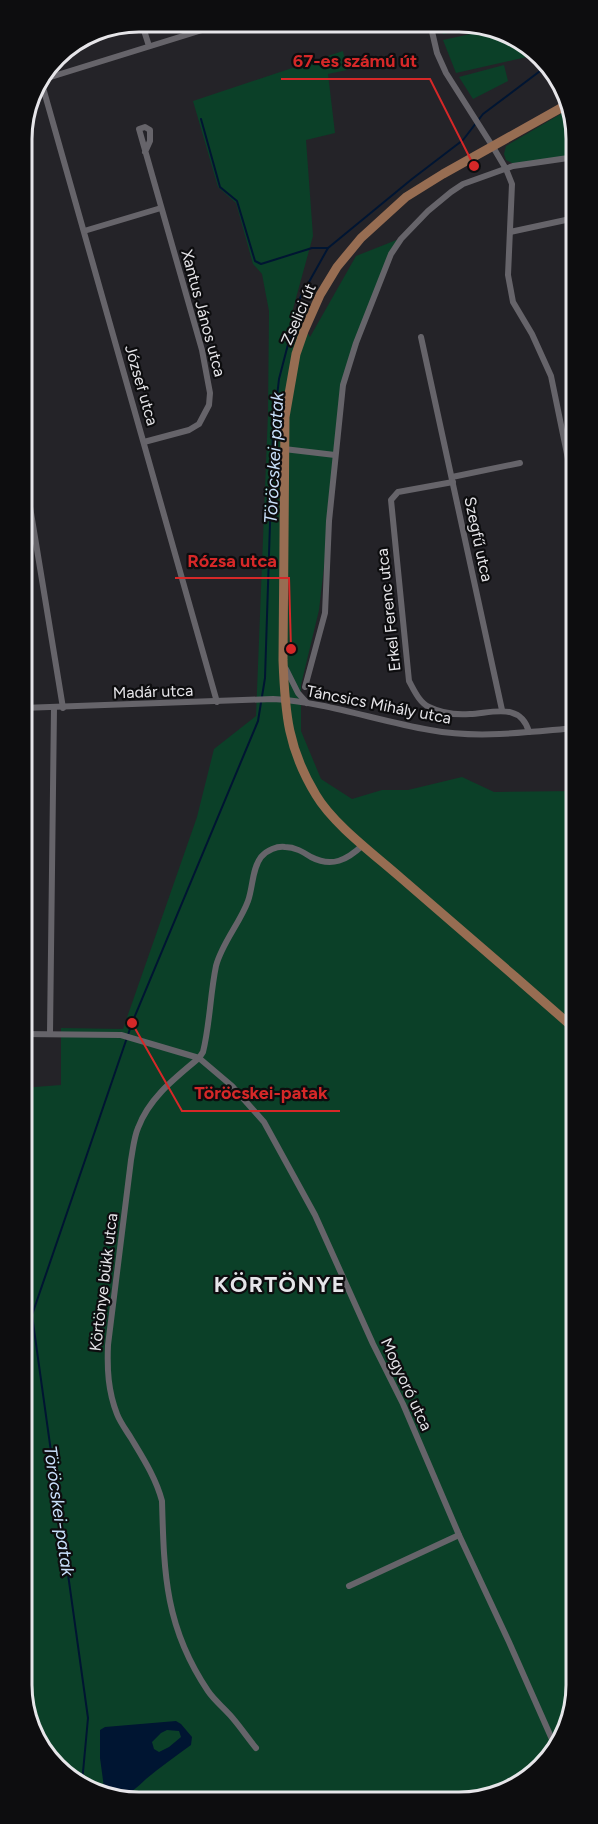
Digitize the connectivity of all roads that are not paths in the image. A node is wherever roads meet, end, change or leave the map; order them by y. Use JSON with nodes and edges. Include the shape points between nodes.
{"nodes":[{"id":1,"x":145,"y":32,"type":"edge"},
{"id":2,"x":195,"y":32,"type":"edge"},
{"id":3,"x":432,"y":32,"type":"edge"},
{"id":4,"x":149,"y":46,"type":"junction"},
{"id":5,"x":53,"y":75,"type":"edge"},
{"id":6,"x":44,"y":89,"type":"edge"},
{"id":7,"x":562,"y":108,"type":"edge"},
{"id":8,"x":493,"y":147,"type":"junction"},
{"id":9,"x":145,"y":152,"type":"dead end"},
{"id":10,"x":567,"y":158,"type":"edge"},
{"id":11,"x":506,"y":168,"type":"junction"},
{"id":12,"x":161,"y":208,"type":"junction"},
{"id":13,"x":567,"y":220,"type":"edge"},
{"id":14,"x":84,"y":231,"type":"junction"},
{"id":15,"x":510,"y":232,"type":"junction"},
{"id":16,"x":421,"y":338,"type":"dead end"},
{"id":17,"x":144,"y":442,"type":"junction"},
{"id":18,"x":284,"y":449,"type":"junction"},
{"id":19,"x":567,"y":453,"type":"edge"},
{"id":20,"x":335,"y":455,"type":"junction"},
{"id":21,"x":520,"y":463,"type":"dead end"},
{"id":22,"x":452,"y":480,"type":"junction"},
{"id":23,"x":32,"y":519,"type":"edge"},
{"id":24,"x":283,"y":660,"type":"junction"},
{"id":25,"x":305,"y":687,"type":"dead end"},
{"id":26,"x":284,"y":700,"type":"junction"},
{"id":27,"x":217,"y":702,"type":"junction"},
{"id":28,"x":308,"y":703,"type":"junction"},
{"id":29,"x":32,"y":708,"type":"edge"},
{"id":30,"x":54,"y":708,"type":"junction"},
{"id":31,"x":63,"y":708,"type":"junction"},
{"id":32,"x":502,"y":710,"type":"junction"},
{"id":33,"x":567,"y":729,"type":"edge"},
{"id":34,"x":529,"y":732,"type":"junction"},
{"id":35,"x":363,"y":845,"type":"junction"},
{"id":36,"x":566,"y":1022,"type":"edge"},
{"id":37,"x":51,"y":1033,"type":"junction"},
{"id":38,"x":32,"y":1034,"type":"edge"},
{"id":39,"x":199,"y":1058,"type":"junction"},
{"id":40,"x":459,"y":1535,"type":"junction"},
{"id":41,"x":349,"y":1586,"type":"dead end"},
{"id":42,"x":552,"y":1739,"type":"edge"},
{"id":43,"x":256,"y":1748,"type":"dead end"}],
"edges":[{"from":1,"to":4,"type":"street"},
{"from":2,"to":4,"type":"street"},
{"from":3,"to":8,"type":"street","via":[[446,73]]},
{"from":4,"to":5,"type":"street"},
{"from":6,"to":14,"type":"street","name":"József utca"},
{"from":7,"to":8,"type":"main road","name":"Zselici út"},
{"from":8,"to":11,"type":"street"},
{"from":8,"to":18,"type":"main road","name":"Zselici út","via":[[406,197],[368,230],[337,267],[320,295],[297,354],[286,408]]},
{"from":9,"to":12,"type":"street","name":"Xantus János utca"},
{"from":10,"to":11,"type":"street"},
{"from":11,"to":15,"type":"street","via":[[512,184]]},
{"from":11,"to":20,"type":"street","via":[[451,192],[400,239],[391,254],[347,368]]},
{"from":12,"to":14,"type":"street"},
{"from":12,"to":17,"type":"street","name":"Xantus János utca","via":[[202,350],[210,393],[209,405],[199,424]]},
{"from":13,"to":15,"type":"street"},
{"from":14,"to":17,"type":"street","name":"József utca"},
{"from":15,"to":19,"type":"street","via":[[508,275],[513,302],[551,376]]},
{"from":16,"to":22,"type":"street","name":"Szegfű utca"},
{"from":17,"to":27,"type":"street","name":"József utca"},
{"from":18,"to":20,"type":"street"},
{"from":18,"to":24,"type":"main road","name":"Zselici út"},
{"from":20,"to":25,"type":"street","via":[[325,613]]},
{"from":21,"to":22,"type":"street"},
{"from":22,"to":32,"type":"street","name":"Szegfű utca"},
{"from":22,"to":32,"type":"street","name":"Erkel Ferenc utca","via":[[398,492],[391,500],[409,681],[427,706],[445,713],[467,715]]},
{"from":23,"to":31,"type":"street"},
{"from":24,"to":26,"type":"main road","name":"Zselici út"},
{"from":24,"to":28,"type":"street","via":[[292,684]]},
{"from":26,"to":27,"type":"street","name":"Madár utca"},
{"from":26,"to":28,"type":"street","name":"Táncsics Mihály utca"},
{"from":26,"to":35,"type":"main road","name":"Zselici út","via":[[288,729],[304,775],[318,799]]},
{"from":27,"to":31,"type":"street","name":"Madár utca"},
{"from":28,"to":34,"type":"street","name":"Táncsics Mihály utca","via":[[432,730],[486,735]]},
{"from":29,"to":30,"type":"street","name":"Madár utca"},
{"from":30,"to":31,"type":"street","name":"Madár utca"},
{"from":30,"to":37,"type":"street"},
{"from":32,"to":34,"type":"street","via":[[521,717]]},
{"from":33,"to":34,"type":"street","name":"Táncsics Mihály utca"},
{"from":35,"to":36,"type":"main road","name":"Zselici út"},
{"from":35,"to":39,"type":"street","via":[[341,861],[318,860],[287,847],[278,847],[262,856],[244,911],[217,964],[205,1044]]},
{"from":37,"to":38,"type":"street"},
{"from":37,"to":39,"type":"street","via":[[121,1035]]},
{"from":39,"to":40,"type":"street","name":"Mogyoró utca","via":[[232,1086],[279,1146],[403,1404]]},
{"from":39,"to":43,"type":"street","name":"Körtönye bükk utca","via":[[163,1089],[137,1130],[107,1371],[117,1416],[147,1464],[162,1501],[165,1582],[181,1641],[210,1693]]},
{"from":40,"to":41,"type":"street"},
{"from":40,"to":42,"type":"street","name":"Mogyoró utca"}]}
